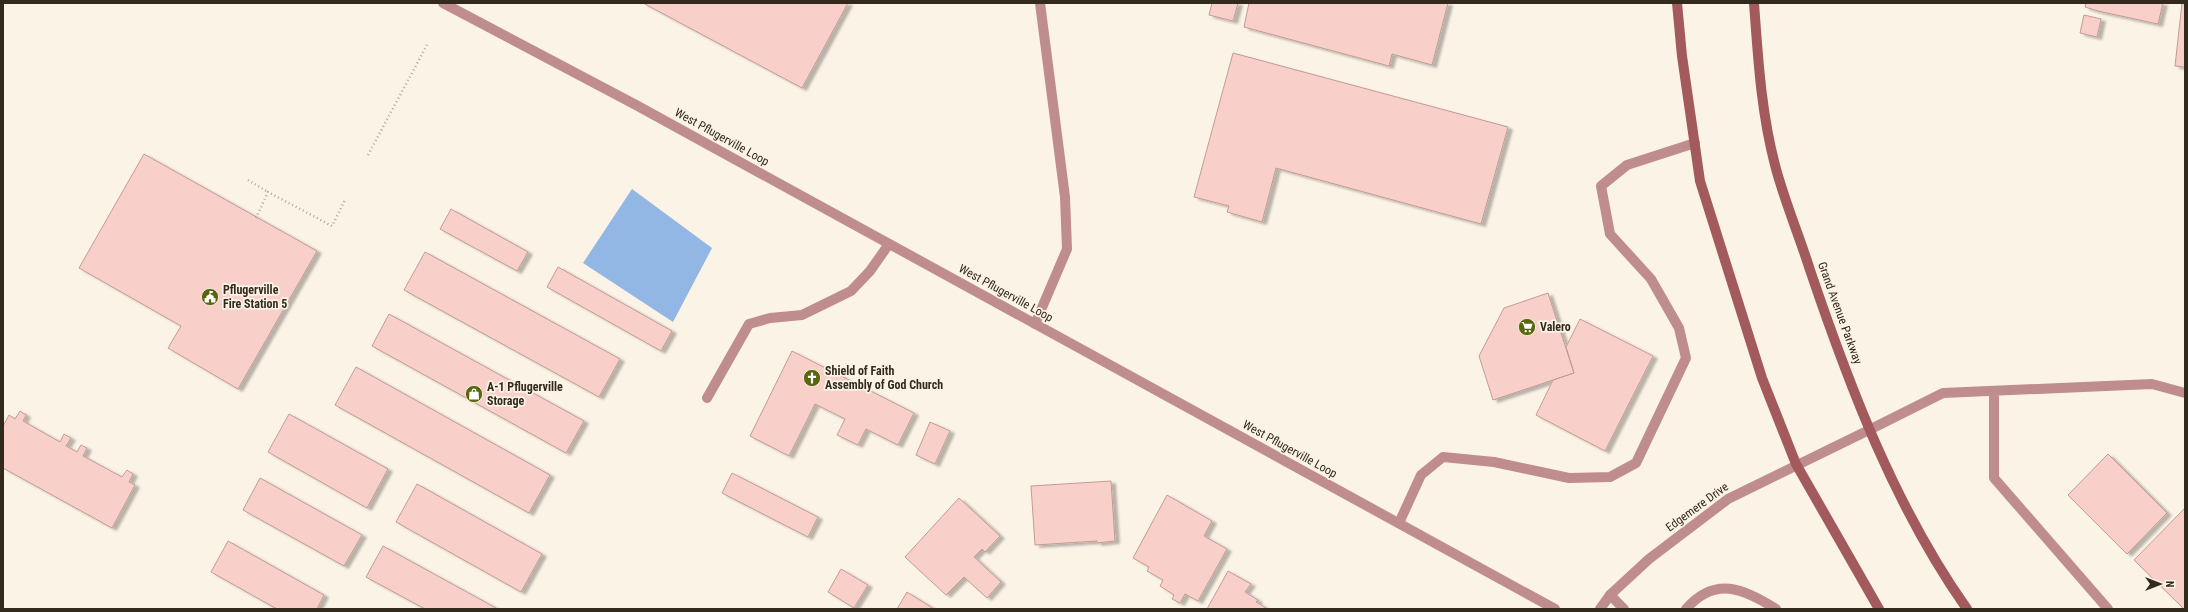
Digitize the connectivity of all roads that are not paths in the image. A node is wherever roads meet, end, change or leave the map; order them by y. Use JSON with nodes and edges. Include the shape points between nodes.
{"nodes":[{"id":1,"x":443,"y":3,"type":"edge"},
{"id":2,"x":1040,"y":3,"type":"edge"},
{"id":3,"x":1677,"y":3,"type":"edge"},
{"id":4,"x":1754,"y":3,"type":"edge"},
{"id":5,"x":1695,"y":143,"type":"junction"},
{"id":6,"x":889,"y":244,"type":"junction"},
{"id":7,"x":1035,"y":324,"type":"junction"},
{"id":8,"x":1994,"y":391,"type":"junction"},
{"id":9,"x":2185,"y":393,"type":"edge"},
{"id":10,"x":708,"y":398,"type":"dead end"},
{"id":11,"x":1869,"y":430,"type":"junction"},
{"id":12,"x":1796,"y":464,"type":"junction"},
{"id":13,"x":1399,"y":523,"type":"junction"},
{"id":14,"x":1610,"y":595,"type":"junction"},
{"id":15,"x":1555,"y":609,"type":"edge"},
{"id":16,"x":1600,"y":609,"type":"edge"},
{"id":17,"x":1624,"y":609,"type":"edge"},
{"id":18,"x":1686,"y":609,"type":"edge"},
{"id":19,"x":1776,"y":609,"type":"edge"},
{"id":20,"x":1878,"y":609,"type":"edge"},
{"id":21,"x":1967,"y":609,"type":"edge"},
{"id":22,"x":2108,"y":609,"type":"edge"}],
"edges":[{"from":1,"to":6,"type":"street","name":"West Pflugerville Loop","via":[[636,105]]},
{"from":2,"to":7,"type":"street","via":[[1065,197],[1067,249]]},
{"from":3,"to":5,"type":"main road"},
{"from":4,"to":11,"type":"main road","name":"Grand Avenue Parkway","via":[[1760,83],[1775,164],[1828,322]]},
{"from":5,"to":12,"type":"main road","via":[[1700,181],[1724,260],[1762,378]]},
{"from":5,"to":13,"type":"street","via":[[1628,165],[1601,186],[1610,234],[1651,279],[1679,328],[1686,358],[1636,463],[1610,477],[1569,478],[1494,462],[1443,457],[1422,475]]},
{"from":6,"to":7,"type":"street","name":"West Pflugerville Loop"},
{"from":6,"to":10,"type":"street","via":[[870,271],[851,291],[802,315],[770,318],[749,324]]},
{"from":7,"to":13,"type":"street","name":"West Pflugerville Loop"},
{"from":8,"to":9,"type":"street","name":"Edgemere Drive","via":[[2152,384]]},
{"from":8,"to":11,"type":"street","name":"Edgemere Drive","via":[[1943,393]]},
{"from":8,"to":22,"type":"street","via":[[1994,478]]},
{"from":11,"to":12,"type":"street","name":"Edgemere Drive"},
{"from":11,"to":21,"type":"main road","name":"Grand Avenue Parkway","via":[[1897,491],[1951,587]]},
{"from":12,"to":14,"type":"street","name":"Edgemere Drive","via":[[1728,499],[1649,559]]},
{"from":12,"to":20,"type":"main road"},
{"from":13,"to":15,"type":"street","name":"West Pflugerville Loop"},
{"from":14,"to":16,"type":"street","name":"Edgemere Drive"},
{"from":14,"to":17,"type":"street"},
{"from":18,"to":19,"type":"street","via":[[1698,596],[1726,587],[1757,597]]}]}
